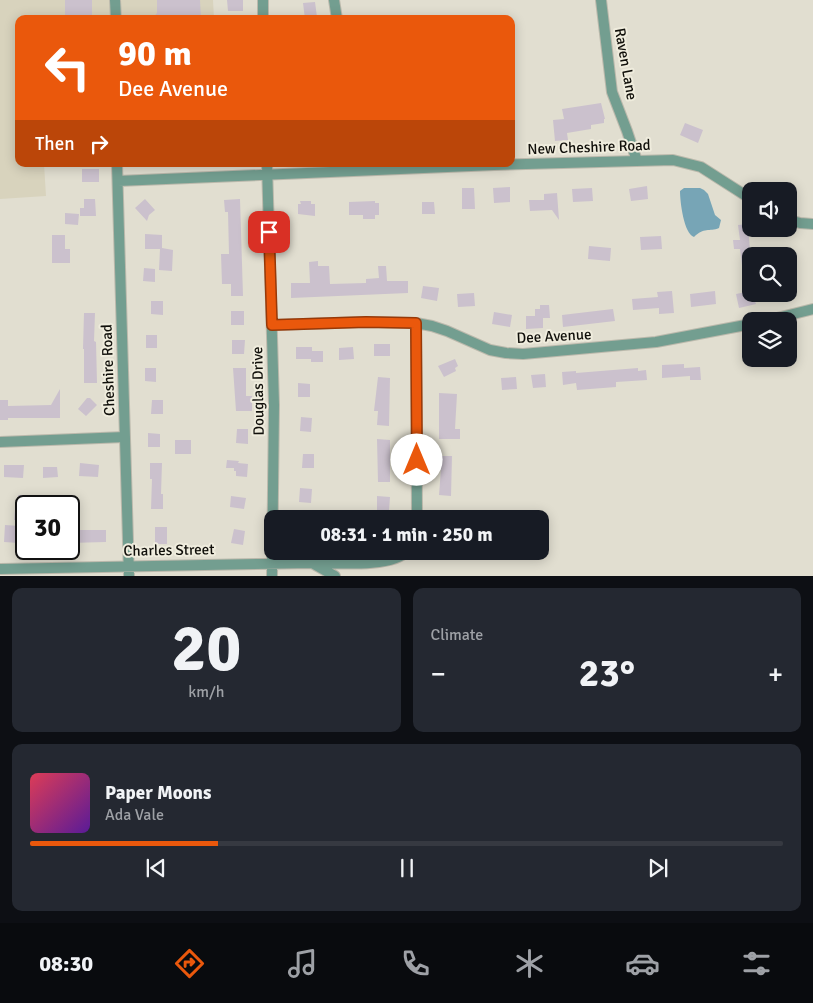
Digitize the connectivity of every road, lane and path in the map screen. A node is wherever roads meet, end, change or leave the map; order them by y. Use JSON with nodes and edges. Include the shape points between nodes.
{"nodes":[{"id":1,"x":115,"y":0,"type":"edge"},
{"id":2,"x":263,"y":0,"type":"edge"},
{"id":3,"x":334,"y":0,"type":"edge"},
{"id":4,"x":601,"y":0,"type":"edge"},
{"id":5,"x":116,"y":15,"type":"edge"},
{"id":6,"x":263,"y":15,"type":"edge"},
{"id":7,"x":336,"y":15,"type":"edge"},
{"id":8,"x":636,"y":161,"type":"junction"},
{"id":9,"x":515,"y":164,"type":"edge"},
{"id":10,"x":117,"y":167,"type":"edge"},
{"id":11,"x":267,"y":167,"type":"edge"},
{"id":12,"x":400,"y":167,"type":"edge"},
{"id":13,"x":361,"y":168,"type":"edge"},
{"id":14,"x":268,"y":176,"type":"junction"},
{"id":15,"x":118,"y":181,"type":"junction"},
{"id":16,"x":742,"y":193,"type":"edge"},
{"id":17,"x":797,"y":223,"type":"edge"},
{"id":18,"x":813,"y":224,"type":"edge"},
{"id":19,"x":813,"y":309,"type":"edge"},
{"id":20,"x":797,"y":313,"type":"edge"},
{"id":21,"x":416,"y":323,"type":"junction"},
{"id":22,"x":272,"y":325,"type":"junction"},
{"id":23,"x":742,"y":326,"type":"edge"},
{"id":24,"x":124,"y":437,"type":"junction"},
{"id":25,"x":0,"y":442,"type":"edge"},
{"id":26,"x":416,"y":510,"type":"edge"},
{"id":27,"x":393,"y":560,"type":"edge"},
{"id":28,"x":272,"y":563,"type":"junction"},
{"id":29,"x":312,"y":563,"type":"junction"},
{"id":30,"x":0,"y":569,"type":"edge"},
{"id":31,"x":128,"y":571,"type":"edge"},
{"id":32,"x":272,"y":576,"type":"edge"},
{"id":33,"x":336,"y":576,"type":"edge"}],
"edges":[{"from":1,"to":5,"type":"street"},
{"from":2,"to":6,"type":"street"},
{"from":3,"to":7,"type":"street"},
{"from":4,"to":8,"type":"street","name":"Raven Lane","via":[[612,92]]},
{"from":8,"to":9,"type":"street","name":"New Cheshire Road"},
{"from":8,"to":16,"type":"street","name":"New Cheshire Road","via":[[673,160],[701,166]]},
{"from":10,"to":15,"type":"street","name":"Cheshire Road"},
{"from":11,"to":14,"type":"street","name":"Douglas Drive"},
{"from":12,"to":13,"type":"street","name":"New Cheshire Road"},
{"from":13,"to":14,"type":"street","name":"New Cheshire Road"},
{"from":14,"to":15,"type":"street","name":"New Cheshire Road"},
{"from":14,"to":22,"type":"street","name":"Douglas Drive"},
{"from":15,"to":24,"type":"street","name":"Cheshire Road"},
{"from":17,"to":18,"type":"street"},
{"from":19,"to":20,"type":"street"},
{"from":21,"to":22,"type":"street","name":"Dee Avenue"},
{"from":21,"to":23,"type":"street","name":"Dee Avenue","via":[[447,331],[490,350],[523,354],[656,342]]},
{"from":21,"to":26,"type":"street"},
{"from":22,"to":28,"type":"street","name":"Douglas Drive"},
{"from":24,"to":25,"type":"street"},
{"from":24,"to":31,"type":"street","name":"Cheshire Road"},
{"from":27,"to":29,"type":"street"},
{"from":28,"to":29,"type":"street","name":"Charles Street"},
{"from":28,"to":31,"type":"street","name":"Charles Street"},
{"from":28,"to":32,"type":"street","name":"Douglas Drive"},
{"from":29,"to":33,"type":"street","name":"Charles Street"},
{"from":30,"to":31,"type":"street","name":"Charles Street"}]}
